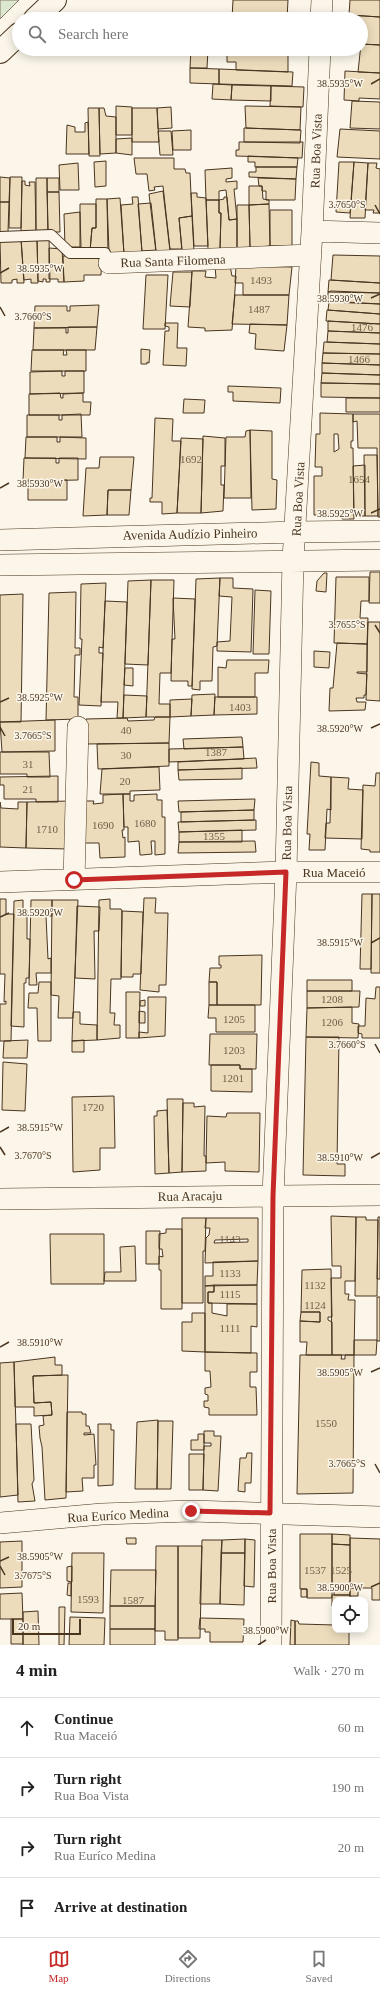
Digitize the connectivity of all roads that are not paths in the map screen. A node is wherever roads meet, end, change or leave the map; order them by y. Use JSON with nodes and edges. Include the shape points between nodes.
{"nodes":[{"id":1,"x":55,"y":0,"type":"edge"},
{"id":2,"x":322,"y":0,"type":"edge"},
{"id":3,"x":42,"y":12,"type":"edge"},
{"id":4,"x":321,"y":12,"type":"edge"},
{"id":5,"x":12,"y":41,"type":"edge"},
{"id":6,"x":0,"y":52,"type":"edge"},
{"id":7,"x":320,"y":56,"type":"edge"},
{"id":8,"x":312,"y":231,"type":"junction"},
{"id":9,"x":380,"y":233,"type":"edge"},
{"id":10,"x":0,"y":237,"type":"edge"},
{"id":11,"x":311,"y":255,"type":"junction"},
{"id":12,"x":109,"y":263,"type":"joint"},
{"id":13,"x":380,"y":531,"type":"edge"},
{"id":14,"x":296,"y":532,"type":"junction"},
{"id":15,"x":133,"y":536,"type":"junction"},
{"id":16,"x":0,"y":540,"type":"edge"},
{"id":17,"x":294,"y":560,"type":"junction"},
{"id":18,"x":380,"y":560,"type":"edge"},
{"id":19,"x":133,"y":563,"type":"junction"},
{"id":20,"x":0,"y":565,"type":"edge"},
{"id":21,"x":78,"y":727,"type":"dead end"},
{"id":22,"x":286,"y":872,"type":"junction"},
{"id":23,"x":380,"y":872,"type":"edge"},
{"id":24,"x":74,"y":880,"type":"junction"},
{"id":25,"x":0,"y":882,"type":"edge"},
{"id":26,"x":380,"y":1195,"type":"edge"},
{"id":27,"x":273,"y":1196,"type":"junction"},
{"id":28,"x":0,"y":1199,"type":"edge"},
{"id":29,"x":270,"y":1513,"type":"junction"},
{"id":30,"x":380,"y":1517,"type":"edge"},
{"id":31,"x":0,"y":1523,"type":"edge"},
{"id":32,"x":271,"y":1645,"type":"edge"}],
"edges":[{"from":1,"to":3,"type":"main road"},
{"from":2,"to":4,"type":"street"},
{"from":5,"to":6,"type":"main road"},
{"from":7,"to":8,"type":"street","name":"Rua Boa Vista"},
{"from":8,"to":9,"type":"street"},
{"from":8,"to":11,"type":"street","name":"Rua Boa Vista"},
{"from":10,"to":12,"type":"lane","name":"Rua Santa Filomena","via":[[51,235],[70,253],[105,253]]},
{"from":11,"to":12,"type":"street","name":"Rua Santa Filomena"},
{"from":11,"to":14,"type":"street","name":"Rua Boa Vista"},
{"from":13,"to":14,"type":"street","name":"Avenida Audízio Pinheiro"},
{"from":14,"to":15,"type":"street","name":"Avenida Audízio Pinheiro"},
{"from":14,"to":17,"type":"street","name":"Rua Boa Vista"},
{"from":15,"to":16,"type":"street","name":"Avenida Audízio Pinheiro"},
{"from":15,"to":19,"type":"street"},
{"from":17,"to":18,"type":"street"},
{"from":17,"to":19,"type":"street"},
{"from":17,"to":22,"type":"street","name":"Rua Boa Vista"},
{"from":19,"to":20,"type":"street"},
{"from":21,"to":24,"type":"street"},
{"from":22,"to":23,"type":"street","name":"Rua Maceió"},
{"from":22,"to":24,"type":"street","name":"Rua Maceió"},
{"from":22,"to":27,"type":"street","name":"Rua Boa Vista"},
{"from":24,"to":25,"type":"street","name":"Rua Maceió"},
{"from":26,"to":27,"type":"street","name":"Rua Aracaju"},
{"from":27,"to":28,"type":"street","name":"Rua Aracaju"},
{"from":27,"to":29,"type":"street","name":"Rua Boa Vista"},
{"from":29,"to":30,"type":"street","name":"Rua Euríco Medina"},
{"from":29,"to":31,"type":"street","name":"Rua Euríco Medina","via":[[191,1511],[102,1514]]},
{"from":29,"to":32,"type":"street","name":"Rua Boa Vista"}]}
